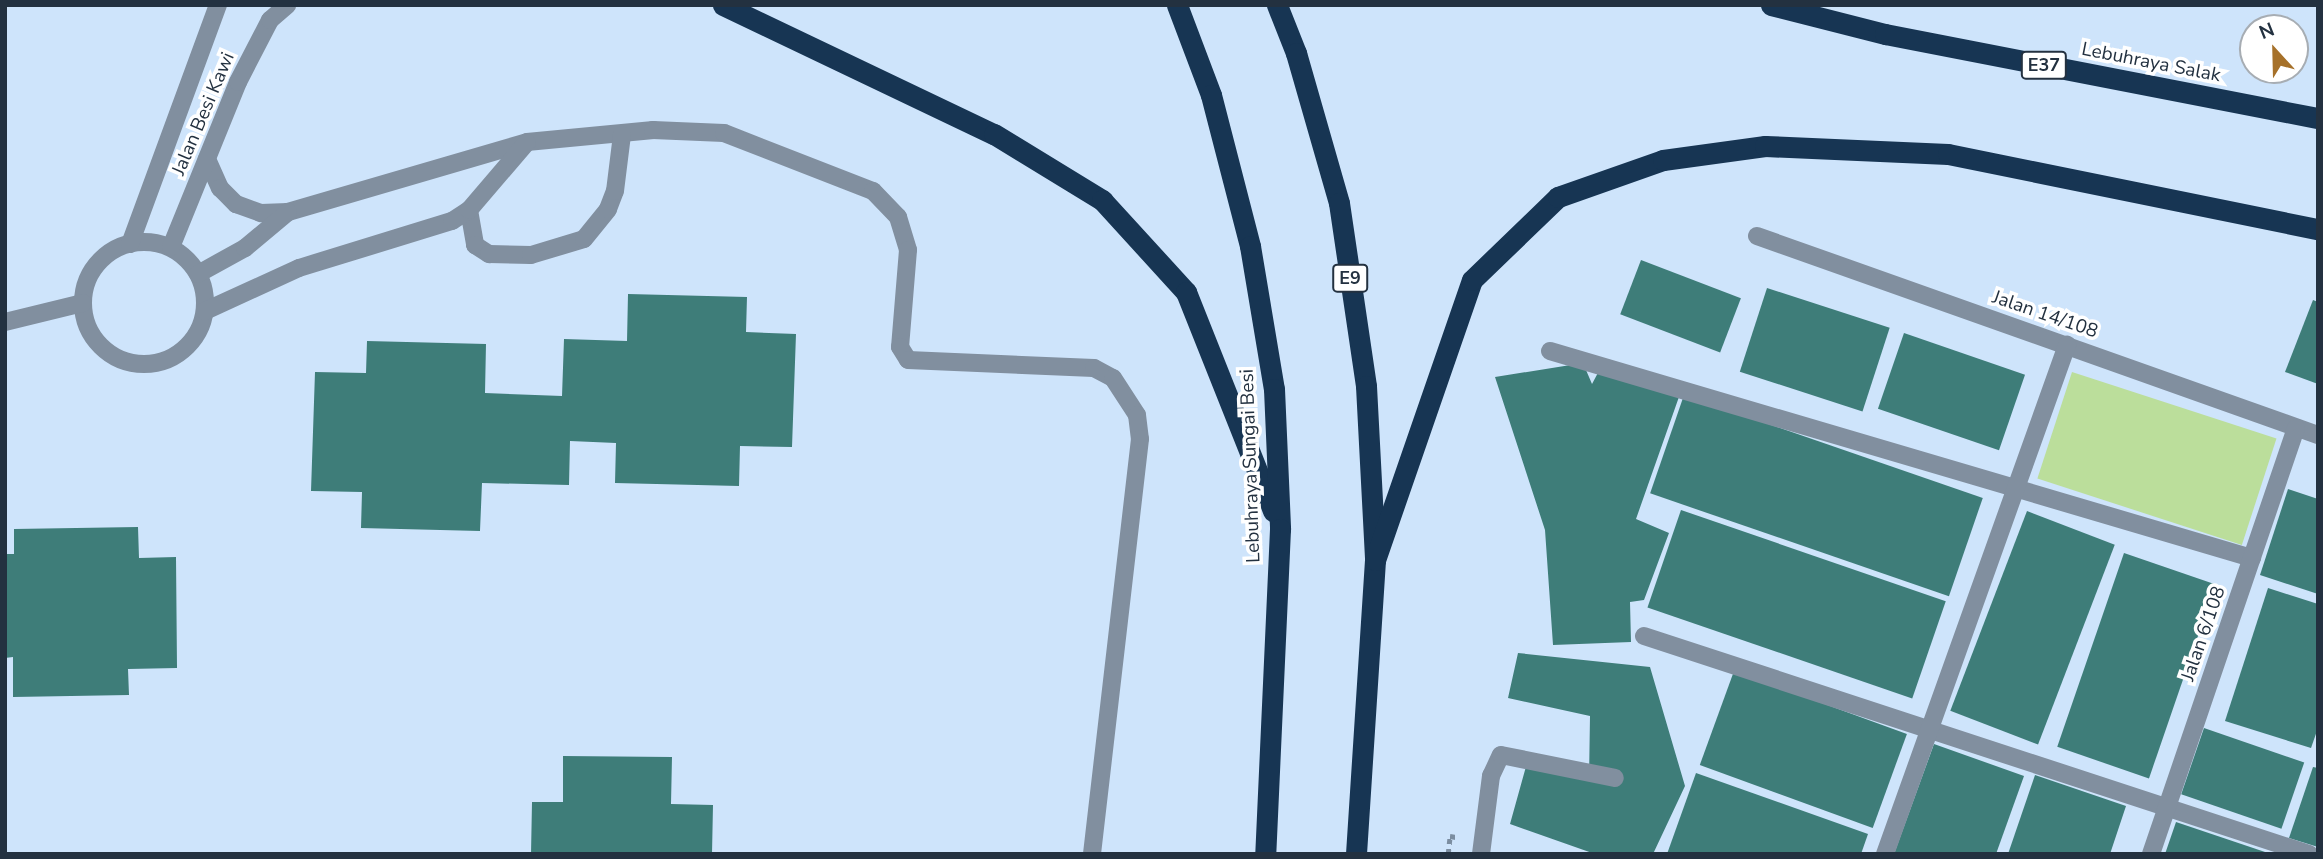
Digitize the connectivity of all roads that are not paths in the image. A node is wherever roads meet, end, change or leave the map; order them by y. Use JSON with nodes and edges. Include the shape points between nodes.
{"nodes":[{"id":1,"x":218,"y":5,"type":"edge"},
{"id":2,"x":287,"y":5,"type":"edge"},
{"id":3,"x":723,"y":5,"type":"edge"},
{"id":4,"x":1177,"y":5,"type":"edge"},
{"id":5,"x":1277,"y":5,"type":"edge"},
{"id":6,"x":1771,"y":5,"type":"edge"},
{"id":7,"x":2318,"y":118,"type":"edge"},
{"id":8,"x":622,"y":135,"type":"junction"},
{"id":9,"x":527,"y":142,"type":"junction"},
{"id":10,"x":207,"y":159,"type":"junction"},
{"id":11,"x":469,"y":210,"type":"junction"},
{"id":12,"x":288,"y":212,"type":"junction"},
{"id":13,"x":2318,"y":229,"type":"edge"},
{"id":14,"x":1757,"y":236,"type":"dead end"},
{"id":15,"x":130,"y":244,"type":"junction"},
{"id":16,"x":171,"y":247,"type":"junction"},
{"id":17,"x":198,"y":274,"type":"junction"},
{"id":18,"x":83,"y":303,"type":"junction"},
{"id":19,"x":205,"y":311,"type":"junction"},
{"id":20,"x":5,"y":322,"type":"edge"},
{"id":21,"x":2067,"y":345,"type":"junction"},
{"id":22,"x":1550,"y":351,"type":"dead end"},
{"id":23,"x":2297,"y":428,"type":"junction"},
{"id":24,"x":2318,"y":435,"type":"edge"},
{"id":25,"x":2019,"y":488,"type":"junction"},
{"id":26,"x":1280,"y":529,"type":"junction"},
{"id":27,"x":2252,"y":558,"type":"junction"},
{"id":28,"x":1376,"y":559,"type":"junction"},
{"id":29,"x":1644,"y":636,"type":"dead end"},
{"id":30,"x":1932,"y":731,"type":"junction"},
{"id":31,"x":1615,"y":778,"type":"dead end"},
{"id":32,"x":2167,"y":807,"type":"junction"},
{"id":33,"x":1093,"y":854,"type":"edge"},
{"id":34,"x":1265,"y":854,"type":"edge"},
{"id":35,"x":1356,"y":854,"type":"edge"},
{"id":36,"x":1481,"y":854,"type":"edge"},
{"id":37,"x":1885,"y":854,"type":"edge"},
{"id":38,"x":2151,"y":854,"type":"edge"},
{"id":39,"x":2309,"y":854,"type":"edge"}],
"edges":[{"from":1,"to":15,"type":"street","name":"Jalan Besi Kawi"},
{"from":2,"to":10,"type":"street","name":"Jalan Besi Kawi","via":[[270,20]]},
{"from":3,"to":26,"type":"highway","via":[[994,134],[1102,200],[1186,292]]},
{"from":4,"to":26,"type":"highway","name":"Lebuhraya Sungai Besi","via":[[1211,95],[1250,246],[1275,389]]},
{"from":5,"to":28,"type":"highway","number":"E9","via":[[1296,53],[1339,203],[1366,386]]},
{"from":6,"to":7,"type":"highway","name":"Lebuhraya Salak","number":"E37","via":[[1885,34]]},
{"from":8,"to":9,"type":"street"},
{"from":8,"to":11,"type":"street","via":[[615,191],[608,209],[584,239],[531,255],[489,254],[475,245]]},
{"from":8,"to":33,"type":"street","via":[[689,129],[724,133],[873,191],[898,217],[908,250],[900,346],[908,360],[1094,368],[1113,378],[1128,397],[1140,439]]},
{"from":9,"to":11,"type":"street"},
{"from":9,"to":12,"type":"street"},
{"from":10,"to":12,"type":"street","via":[[220,188],[236,204],[261,213]]},
{"from":10,"to":16,"type":"street","name":"Jalan Besi Kawi"},
{"from":11,"to":19,"type":"street","via":[[452,221],[299,268]]},
{"from":12,"to":17,"type":"street","via":[[245,248]]},
{"from":13,"to":28,"type":"highway","via":[[1948,154],[1765,146],[1663,160],[1558,197],[1472,280]]},
{"from":14,"to":21,"type":"street","name":"Jalan 14/108"},
{"from":15,"to":16,"type":"street"},
{"from":15,"to":18,"type":"street","via":[[96,266]]},
{"from":16,"to":17,"type":"street"},
{"from":17,"to":19,"type":"street"},
{"from":18,"to":19,"type":"street","via":[[93,338],[106,351],[140,364],[176,356],[200,329]]},
{"from":18,"to":20,"type":"street"},
{"from":21,"to":23,"type":"street","name":"Jalan 14/108"},
{"from":21,"to":25,"type":"street"},
{"from":22,"to":25,"type":"street"},
{"from":23,"to":24,"type":"street","name":"Jalan 14/108"},
{"from":23,"to":27,"type":"street","name":"Jalan 6/108"},
{"from":25,"to":27,"type":"street"},
{"from":25,"to":30,"type":"street"},
{"from":26,"to":34,"type":"highway","name":"Lebuhraya Sungai Besi"},
{"from":27,"to":32,"type":"street","name":"Jalan 6/108"},
{"from":28,"to":35,"type":"highway","number":"E9"},
{"from":29,"to":30,"type":"street"},
{"from":30,"to":32,"type":"street"},
{"from":30,"to":37,"type":"street"},
{"from":31,"to":36,"type":"street","via":[[1501,755],[1491,776]]},
{"from":32,"to":38,"type":"street","name":"Jalan 6/108"},
{"from":32,"to":39,"type":"street"}]}
